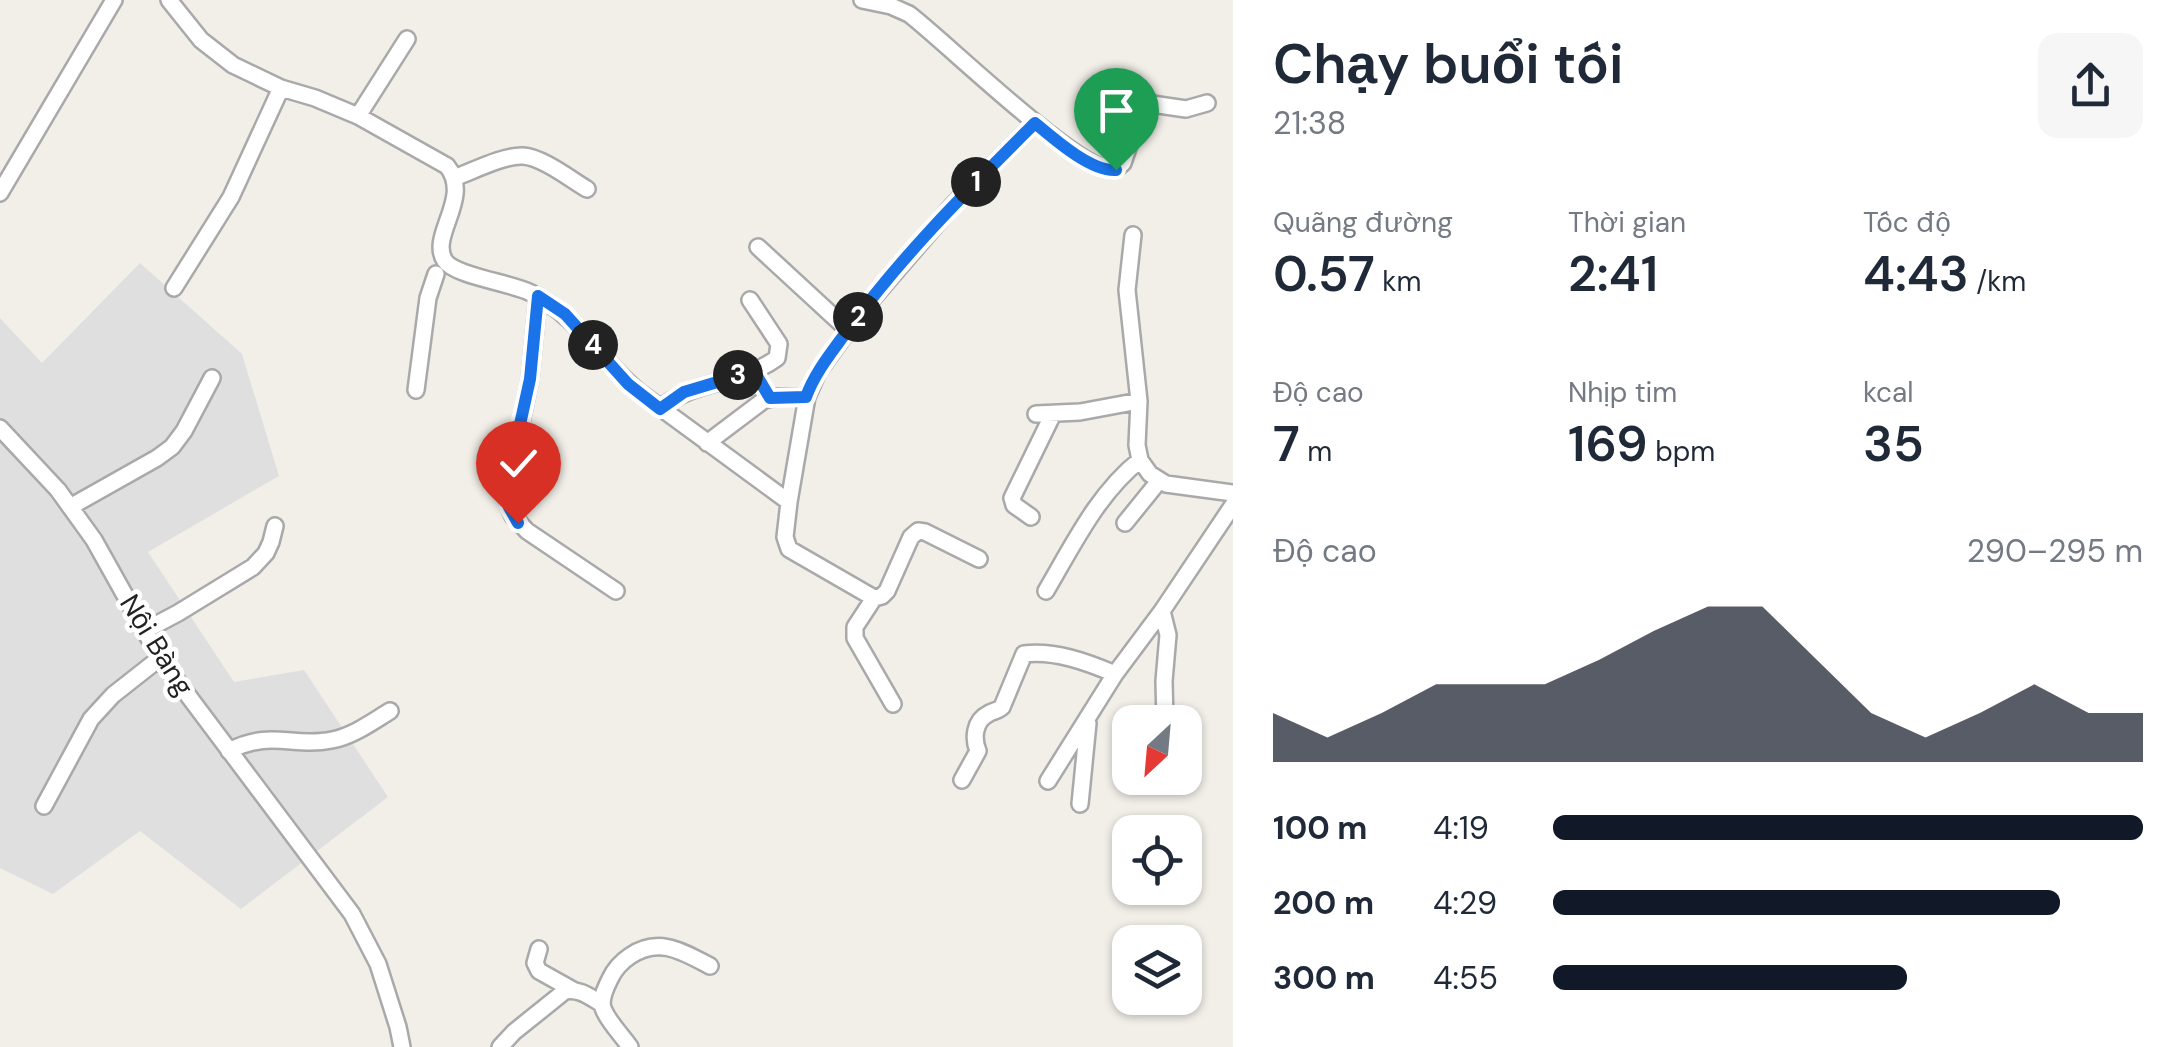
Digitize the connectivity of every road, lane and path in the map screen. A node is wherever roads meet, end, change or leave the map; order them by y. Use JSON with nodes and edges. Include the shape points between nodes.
{"nodes":[{"id":1,"x":114,"y":0,"type":"edge"},
{"id":2,"x":169,"y":0,"type":"edge"},
{"id":3,"x":862,"y":0,"type":"edge"},
{"id":4,"x":407,"y":38,"type":"dead end"},
{"id":5,"x":281,"y":88,"type":"junction"},
{"id":6,"x":1207,"y":103,"type":"dead end"},
{"id":7,"x":358,"y":116,"type":"junction"},
{"id":8,"x":1035,"y":123,"type":"junction"},
{"id":9,"x":454,"y":178,"type":"junction"},
{"id":10,"x":587,"y":189,"type":"dead end"},
{"id":11,"x":0,"y":193,"type":"edge"},
{"id":12,"x":1133,"y":235,"type":"dead end"},
{"id":13,"x":758,"y":247,"type":"dead end"},
{"id":14,"x":439,"y":266,"type":"junction"},
{"id":15,"x":174,"y":288,"type":"dead end"},
{"id":16,"x":538,"y":296,"type":"junction"},
{"id":17,"x":750,"y":300,"type":"dead end"},
{"id":18,"x":848,"y":330,"type":"junction"},
{"id":19,"x":754,"y":371,"type":"junction"},
{"id":20,"x":212,"y":378,"type":"dead end"},
{"id":21,"x":416,"y":390,"type":"dead end"},
{"id":22,"x":806,"y":397,"type":"junction"},
{"id":23,"x":770,"y":398,"type":"junction"},
{"id":24,"x":1139,"y":401,"type":"junction"},
{"id":25,"x":660,"y":409,"type":"junction"},
{"id":26,"x":1036,"y":414,"type":"dead end"},
{"id":27,"x":1053,"y":414,"type":"junction"},
{"id":28,"x":0,"y":428,"type":"edge"},
{"id":29,"x":707,"y":443,"type":"junction"},
{"id":30,"x":1140,"y":460,"type":"junction"},
{"id":31,"x":1160,"y":481,"type":"junction"},
{"id":32,"x":1233,"y":493,"type":"edge"},
{"id":33,"x":789,"y":502,"type":"junction"},
{"id":34,"x":1233,"y":505,"type":"edge"},
{"id":35,"x":70,"y":507,"type":"junction"},
{"id":36,"x":1031,"y":517,"type":"dead end"},
{"id":37,"x":1125,"y":524,"type":"dead end"},
{"id":38,"x":275,"y":526,"type":"dead end"},
{"id":39,"x":979,"y":559,"type":"dead end"},
{"id":40,"x":1046,"y":590,"type":"dead end"},
{"id":41,"x":616,"y":591,"type":"dead end"},
{"id":42,"x":870,"y":596,"type":"junction"},
{"id":43,"x":1162,"y":612,"type":"junction"},
{"id":44,"x":144,"y":631,"type":"junction"},
{"id":45,"x":160,"y":658,"type":"junction"},
{"id":46,"x":1115,"y":674,"type":"junction"},
{"id":47,"x":894,"y":704,"type":"dead end"},
{"id":48,"x":1165,"y":705,"type":"edge"},
{"id":49,"x":390,"y":710,"type":"dead end"},
{"id":50,"x":1089,"y":718,"type":"junction"},
{"id":51,"x":229,"y":751,"type":"junction"},
{"id":52,"x":962,"y":780,"type":"dead end"},
{"id":53,"x":1048,"y":780,"type":"dead end"},
{"id":54,"x":1080,"y":804,"type":"dead end"},
{"id":55,"x":44,"y":806,"type":"dead end"},
{"id":56,"x":538,"y":949,"type":"dead end"},
{"id":57,"x":710,"y":966,"type":"dead end"},
{"id":58,"x":573,"y":990,"type":"junction"},
{"id":59,"x":602,"y":1004,"type":"junction"},
{"id":60,"x":402,"y":1047,"type":"edge"},
{"id":61,"x":500,"y":1047,"type":"edge"},
{"id":62,"x":630,"y":1047,"type":"edge"}],
"edges":[{"from":1,"to":11,"type":"street"},
{"from":2,"to":5,"type":"street","via":[[213,51]]},
{"from":3,"to":8,"type":"street","via":[[909,14]]},
{"from":4,"to":7,"type":"street"},
{"from":5,"to":7,"type":"street"},
{"from":5,"to":15,"type":"street","via":[[224,209]]},
{"from":6,"to":8,"type":"street","via":[[1186,109],[1142,106],[1123,163],[1112,171],[1072,152]]},
{"from":7,"to":9,"type":"street","via":[[442,162]]},
{"from":8,"to":18,"type":"street","via":[[953,205]]},
{"from":9,"to":10,"type":"street","via":[[521,156]]},
{"from":9,"to":14,"type":"street"},
{"from":12,"to":24,"type":"street","via":[[1127,290]]},
{"from":13,"to":18,"type":"street"},
{"from":14,"to":16,"type":"street"},
{"from":14,"to":21,"type":"street"},
{"from":16,"to":25,"type":"street","via":[[565,314]]},
{"from":16,"to":41,"type":"street","via":[[530,379],[506,488],[509,507],[528,531]]},
{"from":17,"to":19,"type":"street","via":[[780,348],[774,360]]},
{"from":18,"to":22,"type":"street"},
{"from":19,"to":23,"type":"street"},
{"from":19,"to":25,"type":"street","via":[[684,392]]},
{"from":20,"to":35,"type":"street","via":[[172,447]]},
{"from":22,"to":23,"type":"street"},
{"from":22,"to":33,"type":"street"},
{"from":23,"to":29,"type":"street"},
{"from":24,"to":27,"type":"street"},
{"from":24,"to":30,"type":"street"},
{"from":25,"to":29,"type":"street"},
{"from":26,"to":27,"type":"street"},
{"from":27,"to":36,"type":"street","via":[[1012,498]]},
{"from":28,"to":35,"type":"street","name":"Nội Bàng"},
{"from":29,"to":33,"type":"street"},
{"from":30,"to":31,"type":"street"},
{"from":30,"to":40,"type":"street","via":[[1110,489]]},
{"from":31,"to":32,"type":"street"},
{"from":31,"to":37,"type":"street"},
{"from":33,"to":42,"type":"street","via":[[789,549]]},
{"from":34,"to":43,"type":"street"},
{"from":35,"to":44,"type":"street","name":"Nội Bàng"},
{"from":38,"to":44,"type":"street","via":[[253,567]]},
{"from":39,"to":42,"type":"street","via":[[918,532],[885,594]]},
{"from":42,"to":47,"type":"street","via":[[854,638]]},
{"from":43,"to":46,"type":"street"},
{"from":43,"to":48,"type":"street","via":[[1168,635]]},
{"from":44,"to":45,"type":"street","name":"Nội Bàng"},
{"from":45,"to":51,"type":"street","name":"Nội Bàng"},
{"from":45,"to":55,"type":"street","via":[[91,719]]},
{"from":46,"to":50,"type":"street"},
{"from":46,"to":52,"type":"street","via":[[1086,662],[1024,654],[1002,708],[984,717],[975,733],[978,751]]},
{"from":49,"to":51,"type":"street","via":[[335,740],[260,739]]},
{"from":50,"to":53,"type":"street"},
{"from":50,"to":54,"type":"street"},
{"from":51,"to":60,"type":"street","name":"Nội Bàng","via":[[352,914],[383,980]]},
{"from":56,"to":58,"type":"street","via":[[539,970]]},
{"from":57,"to":59,"type":"street","via":[[668,946],[644,948],[616,968]]},
{"from":58,"to":59,"type":"street"},
{"from":58,"to":61,"type":"street","via":[[561,993]]},
{"from":59,"to":62,"type":"street"}]}
